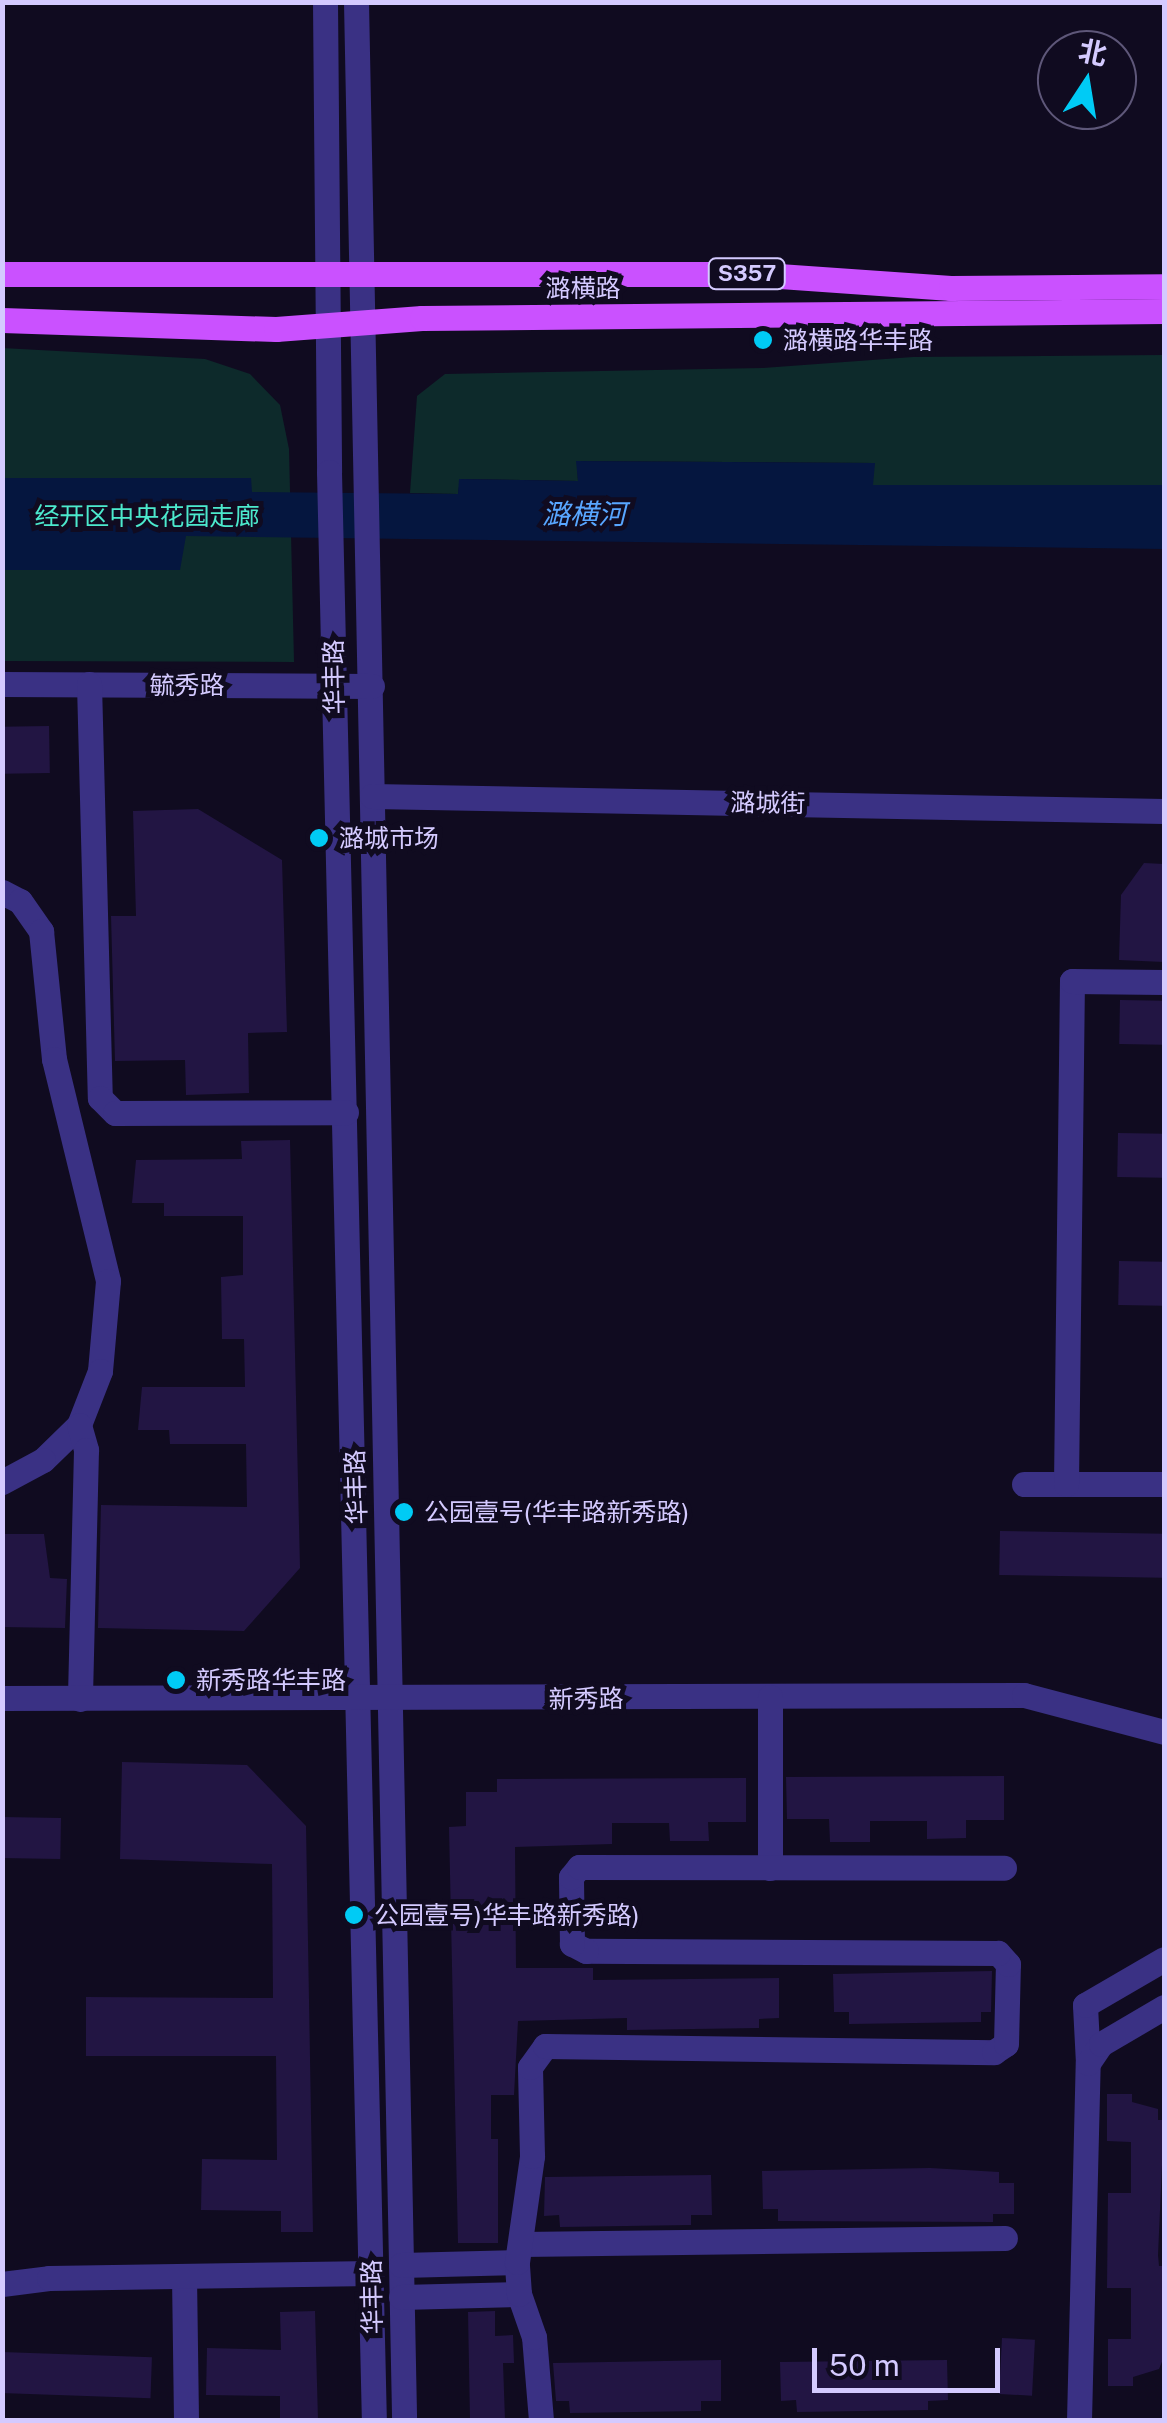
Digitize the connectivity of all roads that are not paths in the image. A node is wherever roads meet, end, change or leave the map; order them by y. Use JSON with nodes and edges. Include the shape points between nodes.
{"nodes":[{"id":1,"x":325,"y":2,"type":"edge"},
{"id":2,"x":356,"y":2,"type":"edge"},
{"id":3,"x":328,"y":272,"type":"junction"},
{"id":4,"x":364,"y":272,"type":"junction"},
{"id":5,"x":2,"y":274,"type":"edge"},
{"id":6,"x":1164,"y":286,"type":"edge"},
{"id":7,"x":1164,"y":310,"type":"edge"},
{"id":8,"x":2,"y":320,"type":"edge"},
{"id":9,"x":365,"y":320,"type":"junction"},
{"id":10,"x":328,"y":323,"type":"junction"},
{"id":11,"x":2,"y":684,"type":"edge"},
{"id":12,"x":89,"y":684,"type":"junction"},
{"id":13,"x":334,"y":686,"type":"junction"},
{"id":14,"x":372,"y":686,"type":"junction"},
{"id":15,"x":372,"y":796,"type":"junction"},
{"id":16,"x":1164,"y":811,"type":"edge"},
{"id":17,"x":2,"y":892,"type":"edge"},
{"id":18,"x":1164,"y":982,"type":"edge"},
{"id":19,"x":346,"y":1112,"type":"junction"},
{"id":20,"x":79,"y":1425,"type":"junction"},
{"id":21,"x":2,"y":1482,"type":"edge"},
{"id":22,"x":1024,"y":1484,"type":"dead end"},
{"id":23,"x":1066,"y":1484,"type":"junction"},
{"id":24,"x":1164,"y":1484,"type":"edge"},
{"id":25,"x":770,"y":1697,"type":"junction"},
{"id":26,"x":2,"y":1698,"type":"edge"},
{"id":27,"x":80,"y":1698,"type":"junction"},
{"id":28,"x":362,"y":1700,"type":"junction"},
{"id":29,"x":390,"y":1700,"type":"junction"},
{"id":30,"x":1164,"y":1732,"type":"edge"},
{"id":31,"x":770,"y":1868,"type":"junction"},
{"id":32,"x":1004,"y":1868,"type":"dead end"},
{"id":33,"x":1164,"y":1959,"type":"edge"},
{"id":34,"x":1164,"y":2007,"type":"edge"},
{"id":35,"x":1088,"y":2063,"type":"junction"},
{"id":36,"x":1004,"y":2238,"type":"dead end"},
{"id":37,"x":519,"y":2253,"type":"junction"},
{"id":38,"x":401,"y":2265,"type":"junction"},
{"id":39,"x":372,"y":2274,"type":"junction"},
{"id":40,"x":184,"y":2276,"type":"junction"},
{"id":41,"x":2,"y":2284,"type":"edge"},
{"id":42,"x":519,"y":2294,"type":"junction"},
{"id":43,"x":402,"y":2297,"type":"junction"},
{"id":44,"x":186,"y":2420,"type":"edge"},
{"id":45,"x":374,"y":2420,"type":"edge"},
{"id":46,"x":404,"y":2420,"type":"edge"},
{"id":47,"x":540,"y":2420,"type":"edge"},
{"id":48,"x":1079,"y":2420,"type":"edge"}],
"edges":[{"from":1,"to":3,"type":"street"},
{"from":2,"to":4,"type":"street"},
{"from":3,"to":4,"type":"main road","name":"潞横路","number":"S357"},
{"from":3,"to":5,"type":"main road","name":"潞横路","number":"S357"},
{"from":3,"to":10,"type":"street"},
{"from":4,"to":6,"type":"main road","name":"潞横路","number":"S357","via":[[750,274],[951,288]]},
{"from":4,"to":9,"type":"street"},
{"from":7,"to":9,"type":"main road","name":"潞横路","number":"S357"},
{"from":8,"to":10,"type":"main road","name":"潞横路","number":"S357","via":[[276,329]]},
{"from":9,"to":10,"type":"main road","name":"潞横路","number":"S357"},
{"from":9,"to":14,"type":"street","name":"华丰路"},
{"from":10,"to":13,"type":"street","name":"华丰路"},
{"from":11,"to":12,"type":"street","name":"毓秀路"},
{"from":12,"to":13,"type":"street","name":"毓秀路"},
{"from":12,"to":19,"type":"street","via":[[100,1098],[115,1113]]},
{"from":13,"to":14,"type":"street","name":"毓秀路"},
{"from":13,"to":19,"type":"street","name":"华丰路"},
{"from":14,"to":15,"type":"street","name":"华丰路"},
{"from":15,"to":16,"type":"street","name":"潞城街"},
{"from":15,"to":29,"type":"street","name":"华丰路"},
{"from":17,"to":20,"type":"street","via":[[20,901],[42,932],[54,1060],[108,1281],[100,1370]]},
{"from":18,"to":23,"type":"street","via":[[1072,981]]},
{"from":19,"to":28,"type":"street","name":"华丰路"},
{"from":20,"to":21,"type":"street","via":[[43,1460]]},
{"from":20,"to":27,"type":"street","via":[[86,1450]]},
{"from":22,"to":23,"type":"street"},
{"from":23,"to":24,"type":"street"},
{"from":25,"to":29,"type":"street","name":"新秀路"},
{"from":25,"to":30,"type":"street","name":"新秀路","via":[[1024,1695]]},
{"from":25,"to":31,"type":"street"},
{"from":26,"to":27,"type":"street","name":"新秀路"},
{"from":27,"to":28,"type":"street","name":"新秀路"},
{"from":28,"to":29,"type":"street","name":"新秀路"},
{"from":28,"to":39,"type":"street","name":"华丰路"},
{"from":29,"to":38,"type":"street","name":"华丰路"},
{"from":31,"to":32,"type":"street"},
{"from":31,"to":37,"type":"street","via":[[578,1867],[572,1877],[572,1944],[586,1952],[998,1953],[1008,1964],[1006,2044],[994,2052],[544,2046],[530,2067],[532,2156]]},
{"from":33,"to":35,"type":"street","via":[[1085,2005]]},
{"from":34,"to":35,"type":"street","via":[[1101,2044]]},
{"from":35,"to":48,"type":"street"},
{"from":36,"to":37,"type":"street"},
{"from":37,"to":38,"type":"street"},
{"from":37,"to":42,"type":"street"},
{"from":38,"to":43,"type":"street","name":"华丰路"},
{"from":39,"to":40,"type":"street"},
{"from":39,"to":45,"type":"street","name":"华丰路"},
{"from":40,"to":41,"type":"street"},
{"from":40,"to":44,"type":"street"},
{"from":42,"to":43,"type":"street"},
{"from":42,"to":47,"type":"street","via":[[534,2337]]},
{"from":43,"to":46,"type":"street","name":"华丰路"}]}
